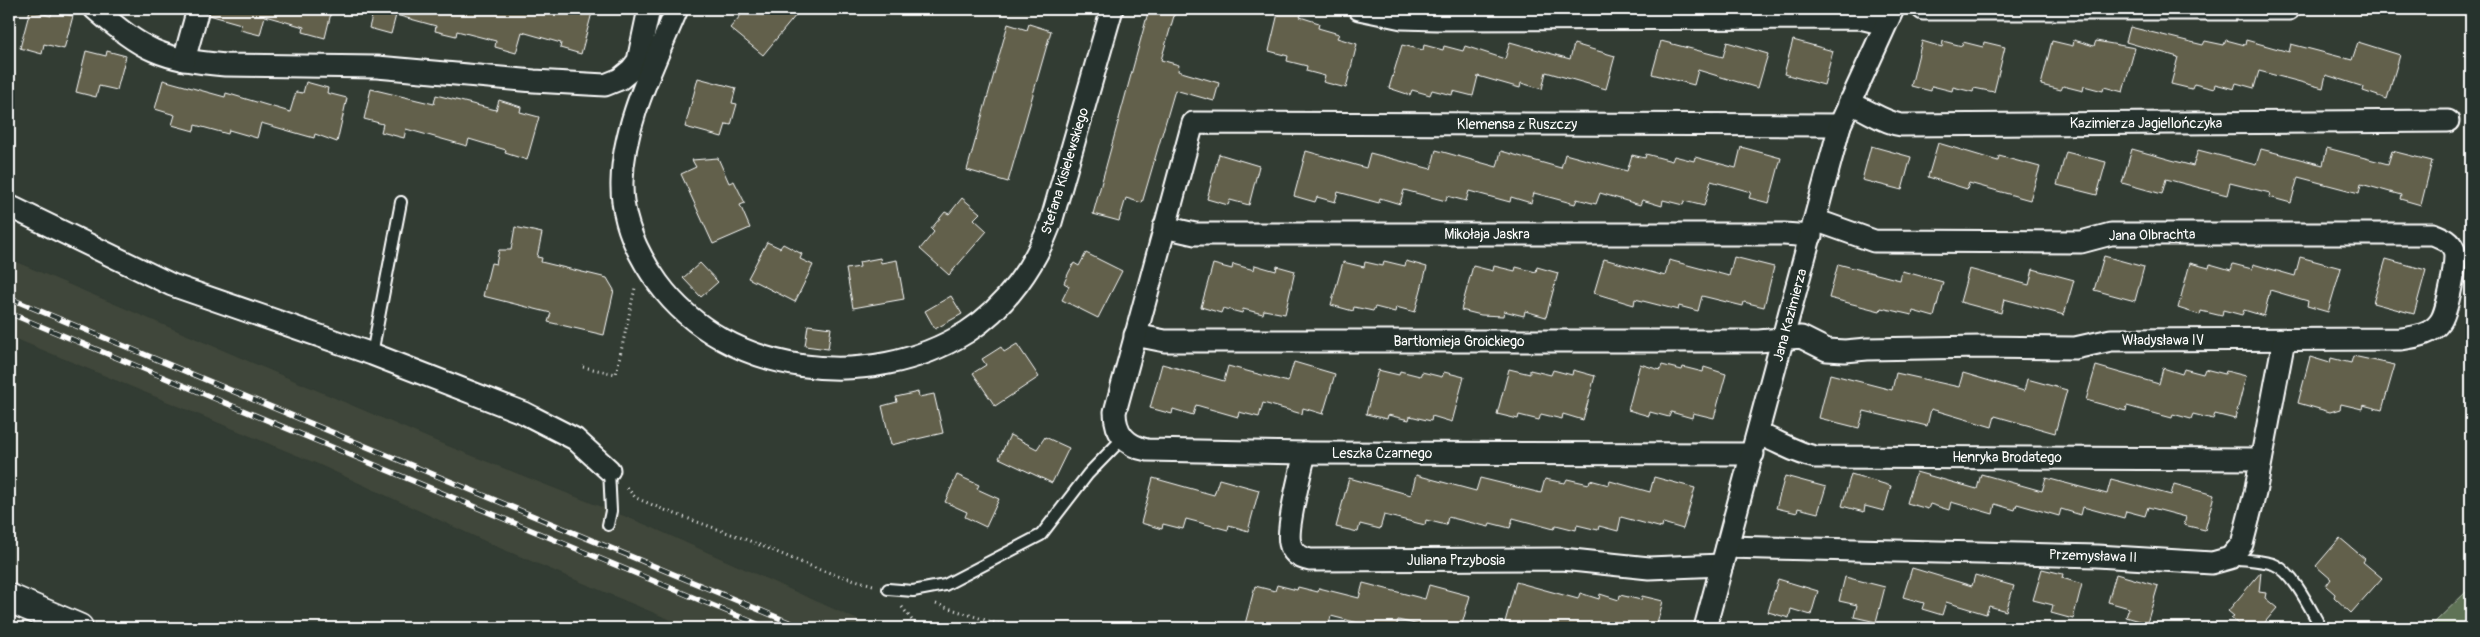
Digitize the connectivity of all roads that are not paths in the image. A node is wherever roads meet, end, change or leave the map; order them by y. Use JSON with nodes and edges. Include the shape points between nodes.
{"nodes":[{"id":1,"x":96,"y":9,"type":"edge"},
{"id":2,"x":198,"y":9,"type":"edge"},
{"id":3,"x":649,"y":9,"type":"edge"},
{"id":4,"x":677,"y":9,"type":"edge"},
{"id":5,"x":1112,"y":9,"type":"edge"},
{"id":6,"x":1359,"y":9,"type":"edge"},
{"id":7,"x":1923,"y":9,"type":"edge"},
{"id":8,"x":2288,"y":9,"type":"edge"},
{"id":9,"x":1889,"y":16,"type":"edge"},
{"id":10,"x":184,"y":60,"type":"junction"},
{"id":11,"x":1849,"y":103,"type":"junction"},
{"id":12,"x":2448,"y":121,"type":"dead end"},
{"id":13,"x":1840,"y":125,"type":"junction"},
{"id":14,"x":401,"y":202,"type":"dead end"},
{"id":15,"x":9,"y":206,"type":"edge"},
{"id":16,"x":1164,"y":227,"type":"junction"},
{"id":17,"x":1813,"y":228,"type":"junction"},
{"id":18,"x":2433,"y":234,"type":"joint"},
{"id":19,"x":1135,"y":335,"type":"junction"},
{"id":20,"x":1784,"y":339,"type":"junction"},
{"id":21,"x":2284,"y":340,"type":"junction"},
{"id":22,"x":372,"y":354,"type":"junction"},
{"id":23,"x":1123,"y":438,"type":"junction"},
{"id":24,"x":1756,"y":444,"type":"junction"},
{"id":25,"x":1305,"y":453,"type":"junction"},
{"id":26,"x":2261,"y":459,"type":"junction"},
{"id":27,"x":609,"y":470,"type":"joint"},
{"id":28,"x":608,"y":525,"type":"dead end"},
{"id":29,"x":1725,"y":556,"type":"junction"},
{"id":30,"x":2230,"y":558,"type":"junction"},
{"id":31,"x":888,"y":589,"type":"road end"},
{"id":32,"x":9,"y":598,"type":"edge"},
{"id":33,"x":79,"y":628,"type":"edge"},
{"id":34,"x":1705,"y":628,"type":"edge"},
{"id":35,"x":2322,"y":628,"type":"edge"}],
"edges":[{"from":1,"to":10,"type":"street","via":[[135,42]]},
{"from":2,"to":10,"type":"street"},
{"from":3,"to":10,"type":"street","via":[[638,61],[620,79],[605,85],[377,66],[225,65]]},
{"from":4,"to":5,"type":"street","name":"Stefana Kisielewskiego","via":[[639,103],[624,158],[623,206],[638,253],[666,294],[688,317],[732,344],[789,365],[849,367],[914,356],[967,332],[1011,292],[1043,243],[1051,222]]},
{"from":6,"to":9,"type":"street","via":[[1402,18],[1437,19]]},
{"from":7,"to":8,"type":"street"},
{"from":9,"to":11,"type":"street","name":"Jana Kazimierza"},
{"from":11,"to":12,"type":"street","name":"Kazimierza Jagiellończyka","via":[[1901,125]]},
{"from":11,"to":13,"type":"street","name":"Jana Kazimierza"},
{"from":13,"to":16,"type":"street","name":"Klemensa z Ruszczy","via":[[1193,123]]},
{"from":13,"to":17,"type":"street","name":"Jana Kazimierza"},
{"from":14,"to":22,"type":"lane"},
{"from":15,"to":22,"type":"street","via":[[172,285]]},
{"from":16,"to":17,"type":"street","name":"Mikołaja Jaskra","via":[[1195,234],[1784,234]]},
{"from":16,"to":19,"type":"street"},
{"from":17,"to":18,"type":"street","name":"Jana Olbrachta","via":[[1874,241],[2080,242],[2111,234]]},
{"from":17,"to":20,"type":"street","name":"Jana Kazimierza"},
{"from":18,"to":21,"type":"street","name":"Władysława IV","via":[[2446,240],[2453,248],[2455,262],[2444,315],[2431,330],[2417,337],[2401,339]]},
{"from":19,"to":20,"type":"street","name":"Bartłomieja Groickiego","via":[[1165,342]]},
{"from":19,"to":23,"type":"street","via":[[1115,412],[1117,428]]},
{"from":20,"to":21,"type":"street","name":"Władysława IV","via":[[1801,337],[1827,350],[1845,351],[2075,348],[2111,340]]},
{"from":20,"to":24,"type":"street","name":"Jana Kazimierza"},
{"from":21,"to":26,"type":"street"},
{"from":22,"to":27,"type":"street","via":[[524,412],[575,440]]},
{"from":23,"to":25,"type":"street","name":"Leszka Czarnego","via":[[1147,450]]},
{"from":23,"to":31,"type":"lane","via":[[1088,474],[1041,535],[945,585],[913,591]]},
{"from":24,"to":25,"type":"street","name":"Leszka Czarnego"},
{"from":24,"to":26,"type":"street","name":"Henryka Brodatego","via":[[1788,445],[1815,457]]},
{"from":24,"to":29,"type":"street","name":"Jana Kazimierza"},
{"from":25,"to":29,"type":"street","name":"Juliana Przybosia","via":[[1289,535],[1296,555],[1310,560],[1562,560],[1649,568]]},
{"from":26,"to":30,"type":"street","via":[[2242,544]]},
{"from":27,"to":28,"type":"lane","via":[[611,511]]},
{"from":29,"to":30,"type":"street","name":"Przemysława II","via":[[2097,556],[2212,563]]},
{"from":29,"to":34,"type":"street","name":"Jana Kazimierza"},
{"from":30,"to":35,"type":"lane","via":[[2273,564],[2282,570],[2290,577]]},
{"from":32,"to":33,"type":"main road"}]}
